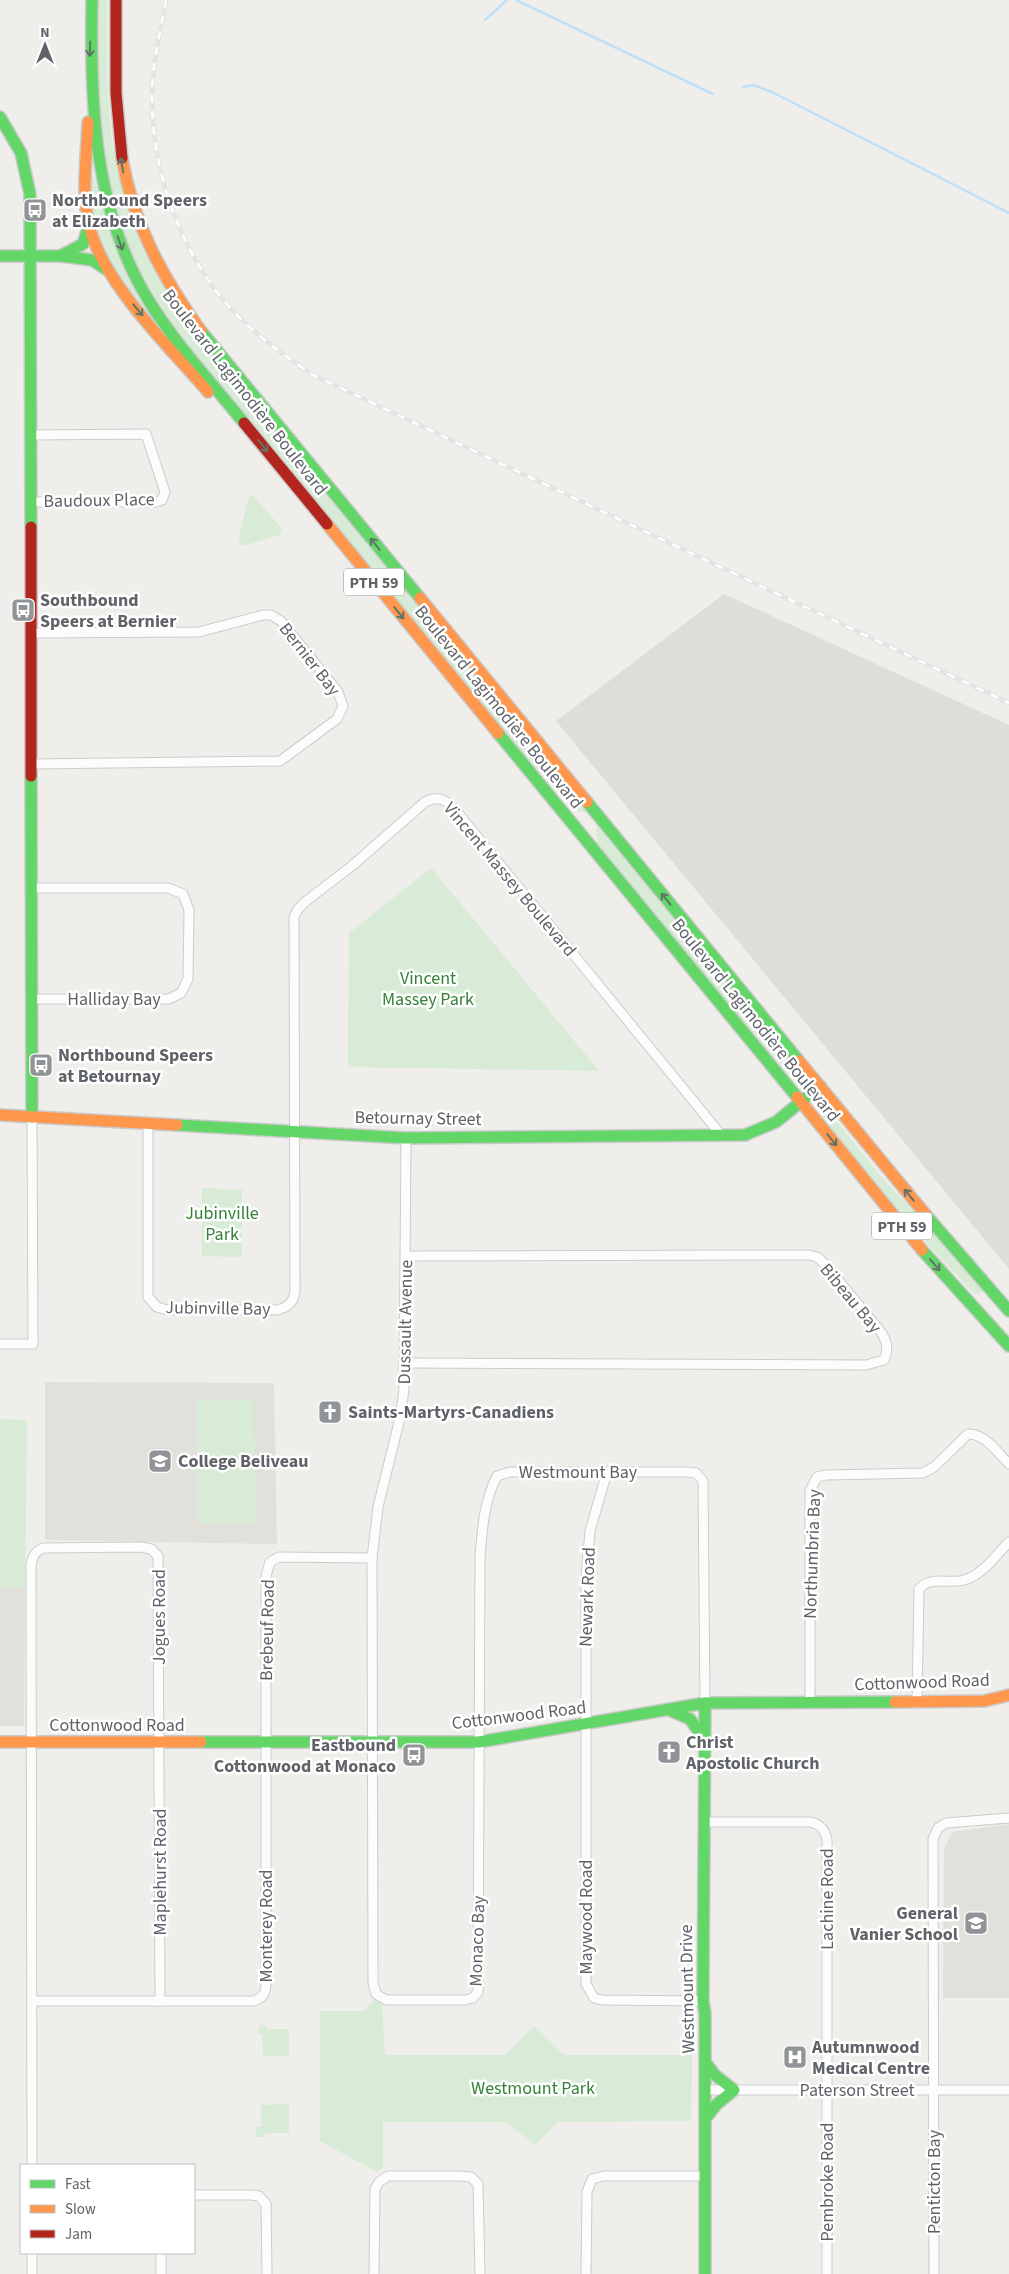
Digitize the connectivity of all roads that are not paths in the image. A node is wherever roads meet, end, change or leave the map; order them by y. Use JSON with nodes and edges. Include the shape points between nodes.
{"nodes":[{"id":1,"x":92,"y":0,"type":"edge"},
{"id":2,"x":116,"y":0,"type":"edge"},
{"id":3,"x":91,"y":101,"type":"junction"},
{"id":4,"x":0,"y":117,"type":"edge"},
{"id":5,"x":89,"y":225,"type":"junction"},
{"id":6,"x":30,"y":255,"type":"junction"},
{"id":7,"x":0,"y":256,"type":"edge"},
{"id":8,"x":61,"y":256,"type":"junction"},
{"id":9,"x":108,"y":271,"type":"junction"},
{"id":10,"x":241,"y":419,"type":"junction"},
{"id":11,"x":30,"y":435,"type":"junction"},
{"id":12,"x":31,"y":502,"type":"junction"},
{"id":13,"x":31,"y":633,"type":"junction"},
{"id":14,"x":32,"y":764,"type":"junction"},
{"id":15,"x":589,"y":825,"type":"junction"},
{"id":16,"x":31,"y":888,"type":"junction"},
{"id":17,"x":32,"y":999,"type":"junction"},
{"id":18,"x":820,"y":1086,"type":"junction"},
{"id":19,"x":801,"y":1102,"type":"junction"},
{"id":20,"x":0,"y":1115,"type":"edge"},
{"id":21,"x":32,"y":1117,"type":"junction"},
{"id":22,"x":148,"y":1124,"type":"junction"},
{"id":23,"x":296,"y":1132,"type":"junction"},
{"id":24,"x":722,"y":1136,"type":"junction"},
{"id":25,"x":406,"y":1138,"type":"junction"},
{"id":26,"x":406,"y":1256,"type":"junction"},
{"id":27,"x":1009,"y":1311,"type":"edge"},
{"id":28,"x":0,"y":1344,"type":"edge"},
{"id":29,"x":1009,"y":1346,"type":"edge"},
{"id":30,"x":405,"y":1363,"type":"junction"},
{"id":31,"x":1009,"y":1464,"type":"edge"},
{"id":32,"x":607,"y":1472,"type":"junction"},
{"id":33,"x":1009,"y":1542,"type":"edge"},
{"id":34,"x":372,"y":1558,"type":"junction"},
{"id":35,"x":1009,"y":1695,"type":"edge"},
{"id":36,"x":810,"y":1702,"type":"junction"},
{"id":37,"x":705,"y":1703,"type":"junction"},
{"id":38,"x":917,"y":1703,"type":"junction"},
{"id":39,"x":669,"y":1710,"type":"junction"},
{"id":40,"x":586,"y":1725,"type":"junction"},
{"id":41,"x":705,"y":1740,"type":"junction"},
{"id":42,"x":0,"y":1742,"type":"edge"},
{"id":43,"x":32,"y":1742,"type":"junction"},
{"id":44,"x":480,"y":1742,"type":"junction"},
{"id":45,"x":160,"y":1743,"type":"junction"},
{"id":46,"x":266,"y":1743,"type":"junction"},
{"id":47,"x":372,"y":1743,"type":"junction"},
{"id":48,"x":1009,"y":1818,"type":"edge"},
{"id":49,"x":704,"y":1822,"type":"junction"},
{"id":50,"x":32,"y":2001,"type":"junction"},
{"id":51,"x":160,"y":2001,"type":"junction"},
{"id":52,"x":703,"y":2001,"type":"junction"},
{"id":53,"x":705,"y":2062,"type":"junction"},
{"id":54,"x":706,"y":2090,"type":"junction"},
{"id":55,"x":734,"y":2090,"type":"junction"},
{"id":56,"x":827,"y":2090,"type":"junction"},
{"id":57,"x":934,"y":2090,"type":"junction"},
{"id":58,"x":1009,"y":2090,"type":"edge"},
{"id":59,"x":706,"y":2119,"type":"junction"},
{"id":60,"x":32,"y":2164,"type":"edge"},
{"id":61,"x":706,"y":2176,"type":"junction"},
{"id":62,"x":195,"y":2195,"type":"edge"},
{"id":63,"x":32,"y":2254,"type":"edge"},
{"id":64,"x":161,"y":2254,"type":"edge"},
{"id":65,"x":32,"y":2274,"type":"edge"},
{"id":66,"x":161,"y":2274,"type":"edge"},
{"id":67,"x":267,"y":2274,"type":"edge"},
{"id":68,"x":374,"y":2274,"type":"edge"},
{"id":69,"x":480,"y":2274,"type":"edge"},
{"id":70,"x":586,"y":2274,"type":"edge"},
{"id":71,"x":705,"y":2274,"type":"edge"},
{"id":72,"x":827,"y":2274,"type":"edge"},
{"id":73,"x":934,"y":2274,"type":"edge"}],
"edges":[{"from":1,"to":3,"type":"main road","name":"Boulevard Lagimodière Boulevard","number":"PTH 59","one_way":true},
{"from":15,"to":2,"type":"main road","name":"Boulevard Lagimodière Boulevard","number":"PTH 59","one_way":true,"via":[[185,311],[158,269],[134,211],[122,166],[114,91]]},
{"from":3,"to":5,"type":"main road","via":[[86,131],[85,188]]},
{"from":3,"to":10,"type":"main road","name":"Boulevard Lagimodière Boulevard","number":"PTH 59","one_way":true,"via":[[101,181],[109,212],[138,282],[162,320]]},
{"from":4,"to":6,"type":"main road","via":[[25,158],[30,194]]},
{"from":5,"to":8,"type":"main road","via":[[83,244]]},
{"from":5,"to":9,"type":"main road","via":[[98,254]]},
{"from":6,"to":7,"type":"main road"},
{"from":6,"to":8,"type":"main road"},
{"from":6,"to":11,"type":"main road"},
{"from":8,"to":9,"type":"main road","via":[[92,260]]},
{"from":9,"to":10,"type":"main road","one_way":true,"via":[[207,392]]},
{"from":10,"to":15,"type":"main road","name":"Boulevard Lagimodière Boulevard","number":"PTH 59","one_way":true},
{"from":11,"to":12,"type":"main road"},
{"from":11,"to":12,"type":"street","name":"Baudoux Place","via":[[146,434],[165,492],[162,500],[156,502]]},
{"from":12,"to":13,"type":"main road"},
{"from":13,"to":14,"type":"main road"},
{"from":13,"to":14,"type":"street","name":"Bernier Bay","via":[[199,632],[272,615],[281,621],[338,692],[343,706],[337,719],[280,761]]},
{"from":14,"to":16,"type":"main road"},
{"from":18,"to":15,"type":"main road","name":"Boulevard Lagimodière Boulevard","number":"PTH 59","one_way":true},
{"from":15,"to":19,"type":"main road","name":"Boulevard Lagimodière Boulevard","number":"PTH 59"},
{"from":16,"to":17,"type":"main road"},
{"from":16,"to":17,"type":"street","name":"Halliday Bay","via":[[168,888],[183,894],[189,910],[188,980],[181,993],[169,999]]},
{"from":17,"to":21,"type":"main road"},
{"from":18,"to":19,"type":"main road","name":"Betournay Street"},
{"from":27,"to":18,"type":"main road","name":"Boulevard Lagimodière Boulevard","number":"PTH 59","one_way":true},
{"from":19,"to":24,"type":"main road","name":"Betournay Street","via":[[763,1132]]},
{"from":19,"to":29,"type":"main road","name":"Boulevard Lagimodière Boulevard","number":"PTH 59","one_way":true,"via":[[935,1266]]},
{"from":20,"to":21,"type":"main road","name":"Betournay Street"},
{"from":21,"to":22,"type":"main road","name":"Betournay Street"},
{"from":21,"to":28,"type":"street","via":[[33,1344]]},
{"from":22,"to":23,"type":"main road","name":"Betournay Street"},
{"from":22,"to":23,"type":"street","name":"Jubinville Bay","via":[[148,1297],[157,1307],[167,1310],[278,1310],[286,1308],[293,1300]]},
{"from":23,"to":24,"type":"street","name":"Vincent Massey Boulevard","via":[[294,917],[305,902],[425,802],[441,798],[456,812]]},
{"from":23,"to":25,"type":"main road","name":"Betournay Street"},
{"from":24,"to":25,"type":"main road","name":"Betournay Street"},
{"from":25,"to":26,"type":"street","name":"Dussault Avenue"},
{"from":26,"to":30,"type":"street","name":"Dussault Avenue"},
{"from":26,"to":30,"type":"street","name":"Bibeau Bay","via":[[809,1255],[825,1264],[881,1332],[888,1351],[884,1360],[866,1365]]},
{"from":30,"to":34,"type":"street","name":"Dussault Avenue","via":[[401,1414],[378,1507]]},
{"from":31,"to":36,"type":"street","name":"Northumbria Bay","via":[[977,1434],[968,1434],[934,1467],[923,1473],[826,1474],[817,1477],[810,1491]]},
{"from":32,"to":37,"type":"street","name":"Westmount Bay","via":[[686,1472],[696,1473],[703,1480]]},
{"from":32,"to":40,"type":"street","name":"Newark Road","via":[[588,1549]]},
{"from":32,"to":44,"type":"street","name":"Westmount Bay","via":[[510,1472],[497,1476],[491,1487],[482,1524],[480,1558]]},
{"from":33,"to":38,"type":"street","via":[[979,1572],[967,1579],[932,1581],[919,1589]]},
{"from":34,"to":46,"type":"street","name":"Brebeuf Road","via":[[279,1557],[270,1562],[266,1576]]},
{"from":34,"to":47,"type":"street","name":"Dussault Avenue"},
{"from":35,"to":38,"type":"main road","name":"Cottonwood Road","via":[[984,1701]]},
{"from":36,"to":37,"type":"main road","name":"Cottonwood Road"},
{"from":36,"to":38,"type":"main road","name":"Cottonwood Road"},
{"from":37,"to":39,"type":"main road","name":"Cottonwood Road"},
{"from":37,"to":41,"type":"main road","name":"Westmount Drive"},
{"from":39,"to":40,"type":"main road","name":"Cottonwood Road"},
{"from":39,"to":41,"type":"main road","via":[[690,1719]]},
{"from":40,"to":44,"type":"main road","name":"Cottonwood Road"},
{"from":40,"to":52,"type":"street","name":"Maywood Road","via":[[588,1990],[594,1998],[602,2000]]},
{"from":41,"to":49,"type":"main road","name":"Westmount Drive"},
{"from":42,"to":43,"type":"main road","name":"Cottonwood Road"},
{"from":43,"to":45,"type":"main road","name":"Cottonwood Road"},
{"from":43,"to":45,"type":"street","name":"Jogues Road","via":[[32,1558],[37,1551],[48,1547],[141,1547],[151,1549],[158,1556]]},
{"from":43,"to":50,"type":"street"},
{"from":44,"to":47,"type":"main road","name":"Cottonwood Road"},
{"from":44,"to":47,"type":"street","name":"Monaco Bay","via":[[480,1982],[473,1998],[465,2000],[386,2000],[374,1990]]},
{"from":45,"to":46,"type":"main road","name":"Cottonwood Road"},
{"from":45,"to":51,"type":"street","name":"Maplehurst Road"},
{"from":46,"to":47,"type":"main road","name":"Cottonwood Road"},
{"from":46,"to":51,"type":"street","name":"Monterey Road","via":[[266,1991],[262,1998],[254,2001]]},
{"from":48,"to":57,"type":"street","name":"Penticton Bay","via":[[946,1823],[938,1828],[933,1839]]},
{"from":49,"to":52,"type":"main road","name":"Westmount Drive"},
{"from":49,"to":56,"type":"street","name":"Lachine Road","via":[[811,1822],[825,1832]]},
{"from":50,"to":51,"type":"street","name":"Monterey Road"},
{"from":50,"to":60,"type":"street"},
{"from":52,"to":53,"type":"main road","name":"Westmount Drive"},
{"from":53,"to":54,"type":"main road","name":"Westmount Drive"},
{"from":53,"to":55,"type":"main road"},
{"from":54,"to":55,"type":"street","name":"Paterson Street"},
{"from":54,"to":59,"type":"main road","name":"Westmount Drive"},
{"from":55,"to":56,"type":"street","name":"Paterson Street"},
{"from":55,"to":59,"type":"main road","via":[[717,2104]]},
{"from":56,"to":57,"type":"street","name":"Paterson Street"},
{"from":56,"to":72,"type":"street","name":"Pembroke Road"},
{"from":57,"to":58,"type":"street","name":"Paterson Street"},
{"from":57,"to":73,"type":"street","name":"Penticton Bay"},
{"from":59,"to":61,"type":"main road","name":"Westmount Drive"},
{"from":61,"to":70,"type":"street","via":[[604,2176],[592,2179],[587,2192]]},
{"from":61,"to":71,"type":"main road","name":"Westmount Drive"},
{"from":62,"to":67,"type":"street","via":[[259,2196],[266,2204]]},
{"from":63,"to":65,"type":"street"},
{"from":64,"to":66,"type":"street"},
{"from":68,"to":69,"type":"street","via":[[374,2199],[379,2182],[388,2176],[460,2176],[471,2177],[480,2190]]}]}
